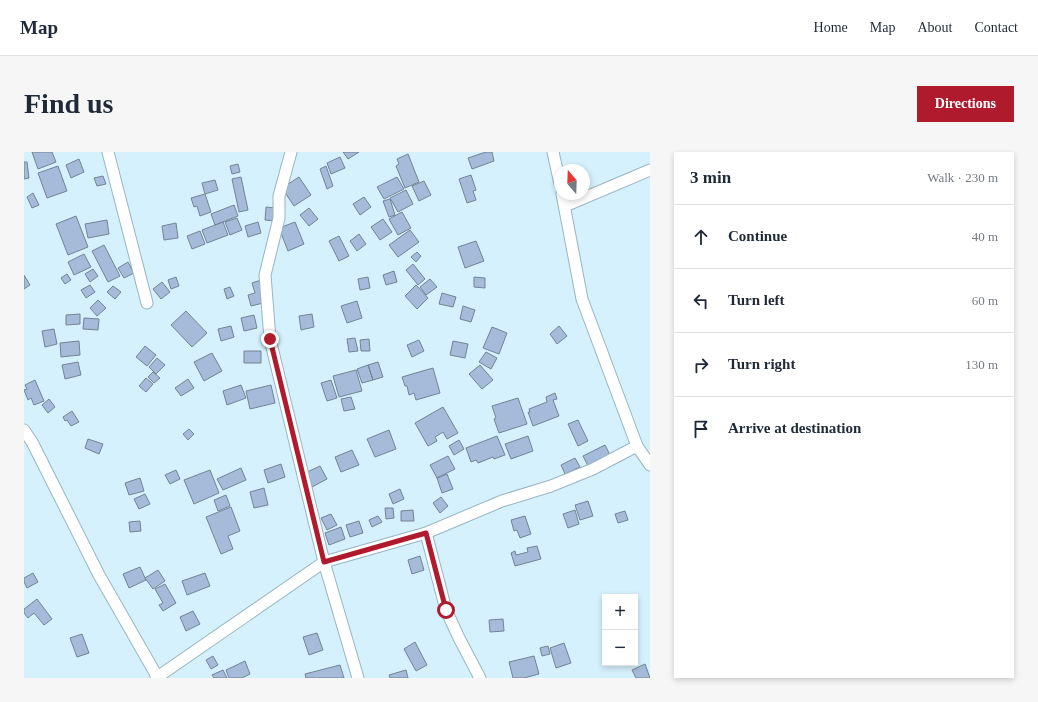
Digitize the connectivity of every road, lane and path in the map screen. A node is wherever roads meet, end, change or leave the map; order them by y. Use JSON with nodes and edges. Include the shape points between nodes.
{"nodes":[{"id":1,"x":108,"y":152,"type":"edge"},
{"id":2,"x":291,"y":152,"type":"edge"},
{"id":3,"x":553,"y":152,"type":"edge"},
{"id":4,"x":556,"y":164,"type":"edge"},
{"id":5,"x":650,"y":170,"type":"edge"},
{"id":6,"x":564,"y":200,"type":"edge"},
{"id":7,"x":565,"y":206,"type":"junction"},
{"id":8,"x":148,"y":303,"type":"dead end"},
{"id":9,"x":24,"y":430,"type":"edge"},
{"id":10,"x":637,"y":446,"type":"junction"},
{"id":11,"x":650,"y":465,"type":"edge"},
{"id":12,"x":426,"y":533,"type":"junction"},
{"id":13,"x":324,"y":562,"type":"junction"},
{"id":14,"x":157,"y":678,"type":"edge"},
{"id":15,"x":358,"y":678,"type":"edge"},
{"id":16,"x":480,"y":678,"type":"edge"}],
"edges":[{"from":1,"to":8,"type":"street"},
{"from":2,"to":13,"type":"street","via":[[279,196],[279,218],[265,275],[270,339]]},
{"from":3,"to":4,"type":"street"},
{"from":5,"to":7,"type":"street"},
{"from":6,"to":7,"type":"street"},
{"from":7,"to":10,"type":"street","via":[[582,299]]},
{"from":9,"to":14,"type":"street","via":[[99,575]]},
{"from":10,"to":11,"type":"street"},
{"from":10,"to":12,"type":"street","via":[[551,486],[502,501]]},
{"from":12,"to":13,"type":"street"},
{"from":12,"to":16,"type":"street","via":[[446,610]]},
{"from":13,"to":14,"type":"street"},
{"from":13,"to":15,"type":"street"}]}
